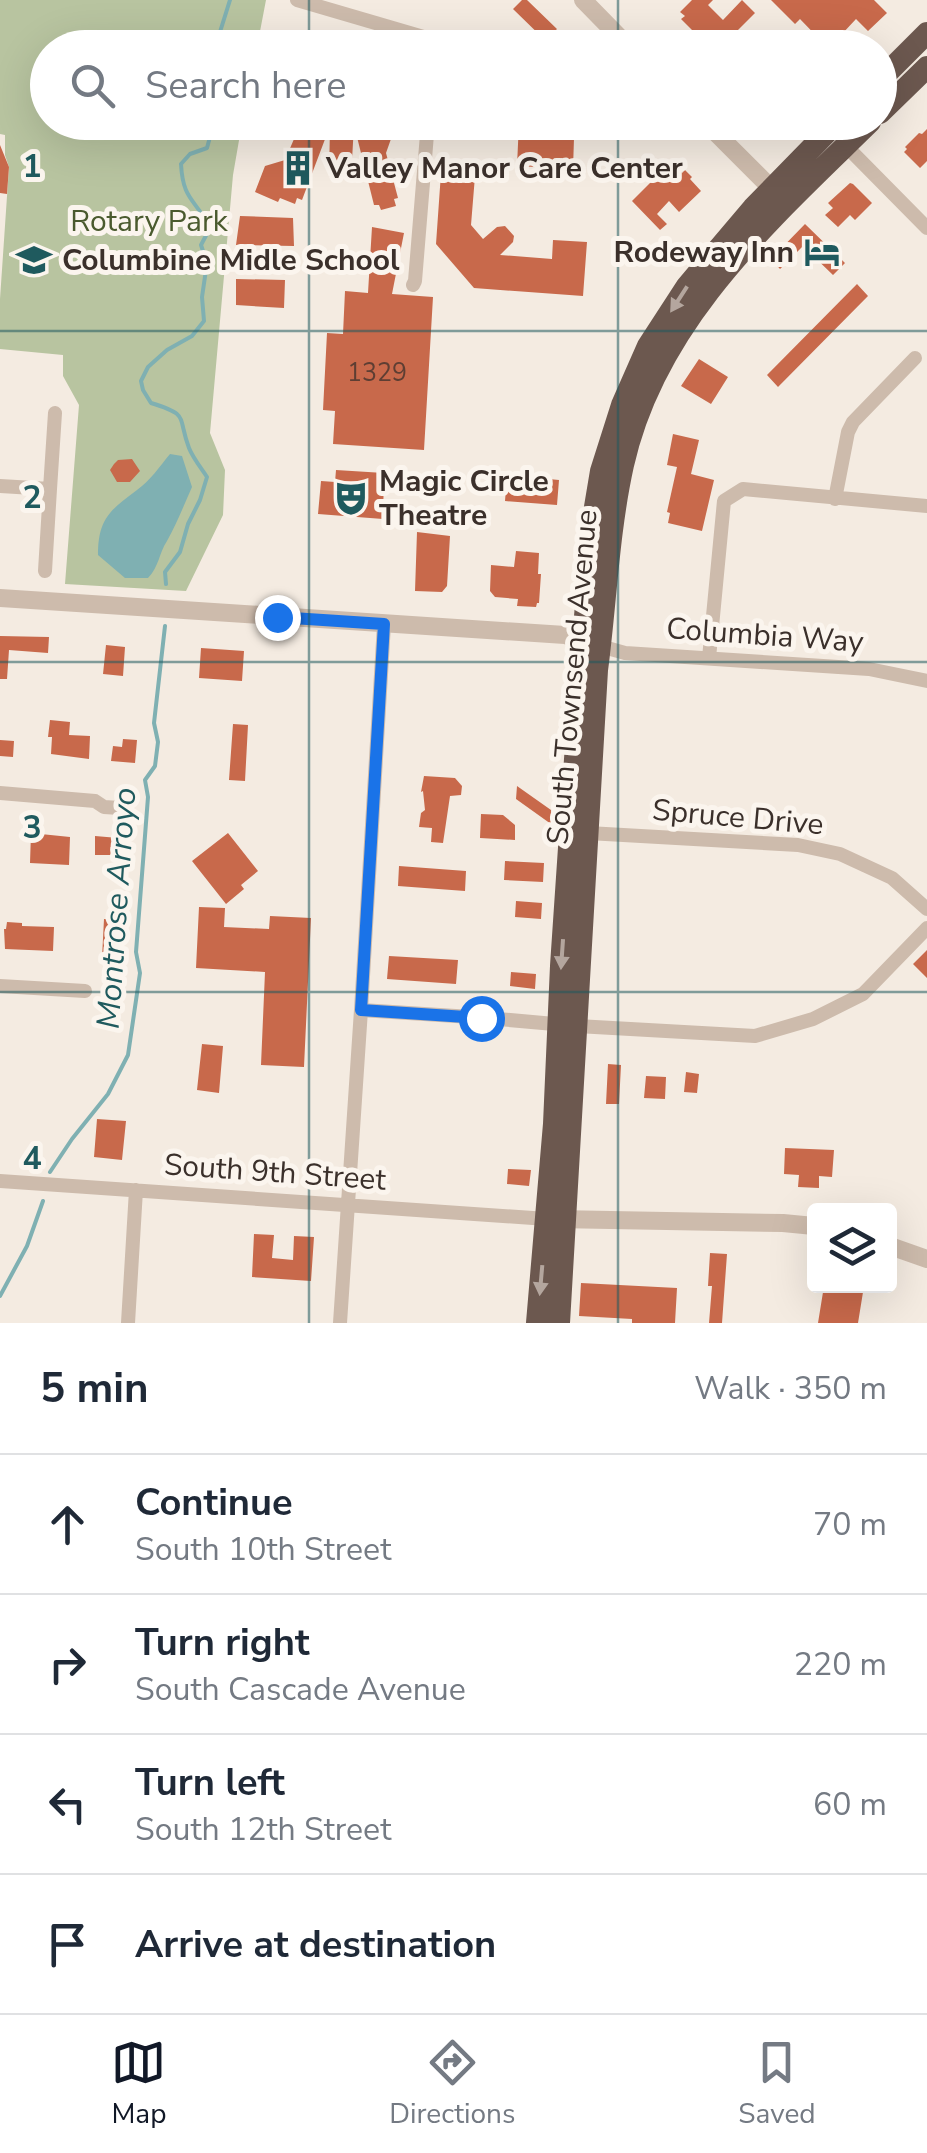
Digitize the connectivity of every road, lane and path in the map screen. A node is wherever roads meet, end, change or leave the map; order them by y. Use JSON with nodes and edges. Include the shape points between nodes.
{"nodes":[{"id":1,"x":297,"y":0,"type":"edge"},
{"id":2,"x":583,"y":0,"type":"edge"},
{"id":3,"x":393,"y":30,"type":"edge"},
{"id":4,"x":612,"y":30,"type":"edge"},
{"id":5,"x":927,"y":33,"type":"edge"},
{"id":6,"x":897,"y":63,"type":"edge"},
{"id":7,"x":927,"y":67,"type":"edge"},
{"id":8,"x":897,"y":96,"type":"edge"},
{"id":9,"x":427,"y":140,"type":"edge"},
{"id":10,"x":723,"y":140,"type":"edge"},
{"id":11,"x":823,"y":140,"type":"edge"},
{"id":12,"x":852,"y":140,"type":"edge"},
{"id":13,"x":846,"y":146,"type":"junction"},
{"id":14,"x":779,"y":196,"type":"junction"},
{"id":15,"x":927,"y":228,"type":"edge"},
{"id":16,"x":413,"y":285,"type":"dead end"},
{"id":17,"x":915,"y":358,"type":"dead end"},
{"id":18,"x":56,"y":413,"type":"dead end"},
{"id":19,"x":0,"y":486,"type":"edge"},
{"id":20,"x":50,"y":489,"type":"junction"},
{"id":21,"x":835,"y":499,"type":"junction"},
{"id":22,"x":927,"y":506,"type":"edge"},
{"id":23,"x":45,"y":571,"type":"dead end"},
{"id":24,"x":0,"y":598,"type":"edge"},
{"id":25,"x":384,"y":624,"type":"junction"},
{"id":26,"x":591,"y":644,"type":"junction"},
{"id":27,"x":710,"y":658,"type":"junction"},
{"id":28,"x":927,"y":680,"type":"edge"},
{"id":29,"x":0,"y":792,"type":"edge"},
{"id":30,"x":120,"y":808,"type":"dead end"},
{"id":31,"x":588,"y":833,"type":"junction"},
{"id":32,"x":927,"y":909,"type":"edge"},
{"id":33,"x":927,"y":928,"type":"edge"},
{"id":34,"x":0,"y":986,"type":"edge"},
{"id":35,"x":85,"y":991,"type":"dead end"},
{"id":36,"x":361,"y":1010,"type":"junction"},
{"id":37,"x":567,"y":1025,"type":"junction"},
{"id":38,"x":0,"y":1181,"type":"edge"},
{"id":39,"x":136,"y":1190,"type":"junction"},
{"id":40,"x":348,"y":1204,"type":"junction"},
{"id":41,"x":556,"y":1220,"type":"junction"},
{"id":42,"x":807,"y":1225,"type":"edge"},
{"id":43,"x":897,"y":1248,"type":"edge"},
{"id":44,"x":927,"y":1259,"type":"edge"},
{"id":45,"x":128,"y":1323,"type":"edge"},
{"id":46,"x":340,"y":1323,"type":"edge"},
{"id":47,"x":538,"y":1323,"type":"edge"},
{"id":48,"x":560,"y":1323,"type":"edge"}],
"edges":[{"from":1,"to":3,"type":"street"},
{"from":2,"to":4,"type":"street"},
{"from":5,"to":6,"type":"highway"},
{"from":7,"to":8,"type":"highway"},
{"from":9,"to":16,"type":"street"},
{"from":10,"to":14,"type":"street"},
{"from":11,"to":14,"type":"highway","name":"South Townsend Avenue"},
{"from":12,"to":13,"type":"highway","name":"South Townsend Avenue"},
{"from":13,"to":14,"type":"highway","name":"South Townsend Avenue"},
{"from":13,"to":15,"type":"street"},
{"from":14,"to":26,"type":"highway","name":"South Townsend Avenue","via":[[679,334],[645,396],[618,488],[608,582]]},
{"from":17,"to":21,"type":"street","via":[[853,422]]},
{"from":18,"to":20,"type":"street"},
{"from":19,"to":20,"type":"street"},
{"from":20,"to":23,"type":"street"},
{"from":21,"to":22,"type":"street"},
{"from":21,"to":27,"type":"street","via":[[744,489],[724,501]]},
{"from":24,"to":25,"type":"street"},
{"from":25,"to":26,"type":"street","via":[[565,636]]},
{"from":25,"to":36,"type":"street"},
{"from":26,"to":27,"type":"street","name":"Columbia Way","via":[[624,653]]},
{"from":26,"to":31,"type":"highway","name":"South Townsend Avenue"},
{"from":26,"to":37,"type":"highway","name":"South Townsend Avenue","one_way":true},
{"from":27,"to":28,"type":"street","name":"Columbia Way","via":[[868,668]]},
{"from":29,"to":30,"type":"street"},
{"from":31,"to":32,"type":"street","name":"Spruce Drive","via":[[798,845],[840,854],[892,878]]},
{"from":31,"to":37,"type":"highway","name":"South Townsend Avenue"},
{"from":33,"to":37,"type":"street","via":[[863,994],[769,1032]]},
{"from":34,"to":35,"type":"street"},
{"from":36,"to":37,"type":"street"},
{"from":36,"to":40,"type":"street"},
{"from":37,"to":41,"type":"highway","name":"South Townsend Avenue"},
{"from":38,"to":39,"type":"street","name":"South 9th Street"},
{"from":39,"to":40,"type":"street","name":"South 9th Street"},
{"from":39,"to":45,"type":"street"},
{"from":40,"to":41,"type":"street","name":"South 9th Street"},
{"from":40,"to":46,"type":"street"},
{"from":41,"to":42,"type":"street"},
{"from":41,"to":47,"type":"highway","name":"South Townsend Avenue","one_way":true},
{"from":41,"to":48,"type":"highway","name":"South Townsend Avenue"},
{"from":43,"to":44,"type":"street"}]}
